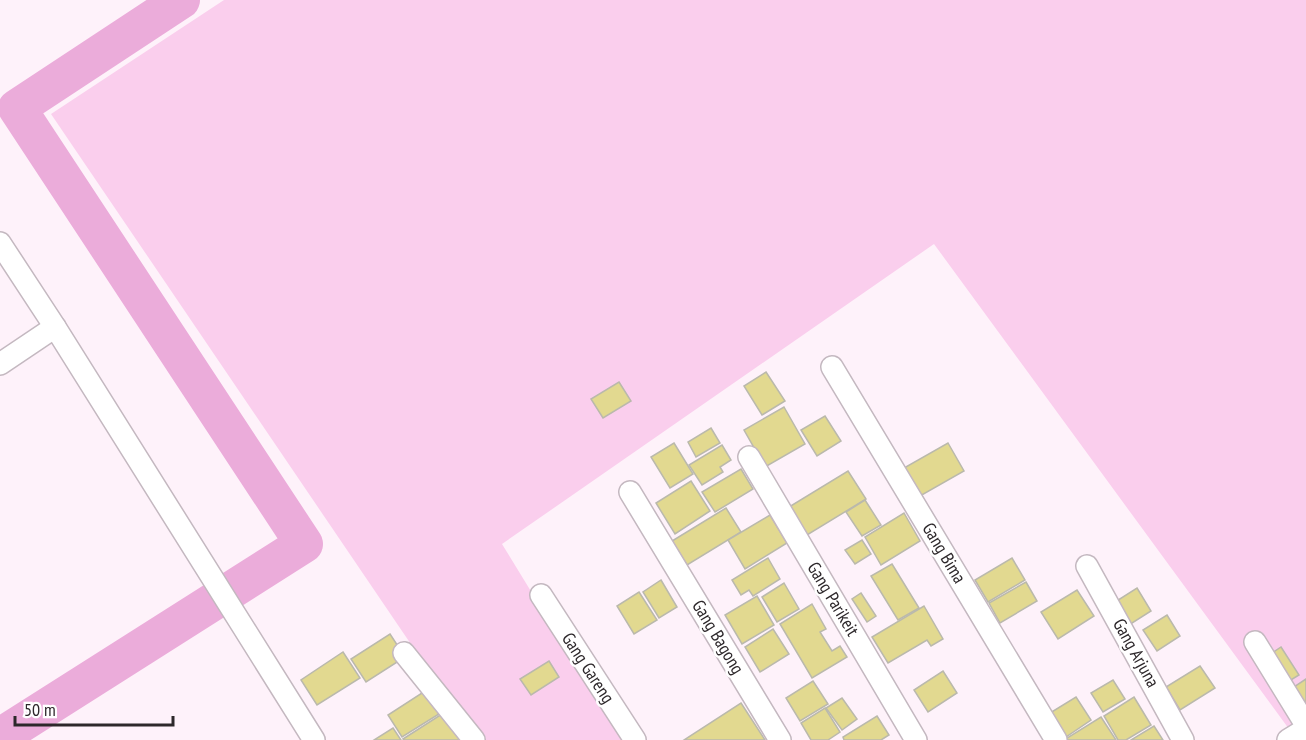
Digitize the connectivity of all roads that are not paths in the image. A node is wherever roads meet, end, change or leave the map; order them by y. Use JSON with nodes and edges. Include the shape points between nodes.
{"nodes":[{"id":1,"x":0,"y":243,"type":"edge"},
{"id":2,"x":55,"y":327,"type":"junction"},
{"id":3,"x":0,"y":364,"type":"edge"},
{"id":4,"x":832,"y":367,"type":"dead end"},
{"id":5,"x":749,"y":458,"type":"dead end"},
{"id":6,"x":630,"y":492,"type":"dead end"},
{"id":7,"x":1087,"y":566,"type":"dead end"},
{"id":8,"x":541,"y":595,"type":"dead end"},
{"id":9,"x":1255,"y":642,"type":"dead end"},
{"id":10,"x":404,"y":653,"type":"dead end"},
{"id":11,"x":1306,"y":727,"type":"edge"},
{"id":12,"x":314,"y":740,"type":"edge"},
{"id":13,"x":474,"y":740,"type":"edge"},
{"id":14,"x":635,"y":740,"type":"edge"},
{"id":15,"x":780,"y":740,"type":"edge"},
{"id":16,"x":916,"y":740,"type":"edge"},
{"id":17,"x":1056,"y":740,"type":"edge"},
{"id":18,"x":1184,"y":740,"type":"edge"},
{"id":19,"x":1288,"y":740,"type":"edge"}],
"edges":[{"from":1,"to":2,"type":"street"},
{"from":2,"to":3,"type":"street"},
{"from":2,"to":12,"type":"street"},
{"from":4,"to":17,"type":"street","name":"Gang Bima"},
{"from":5,"to":16,"type":"street","name":"Gang Parikeit"},
{"from":6,"to":15,"type":"street","name":"Gang Bagong"},
{"from":7,"to":18,"type":"street","name":"Gang Arjuna"},
{"from":8,"to":14,"type":"street","name":"Gang Gareng"},
{"from":9,"to":11,"type":"street"},
{"from":10,"to":13,"type":"street"},
{"from":11,"to":19,"type":"street"}]}
